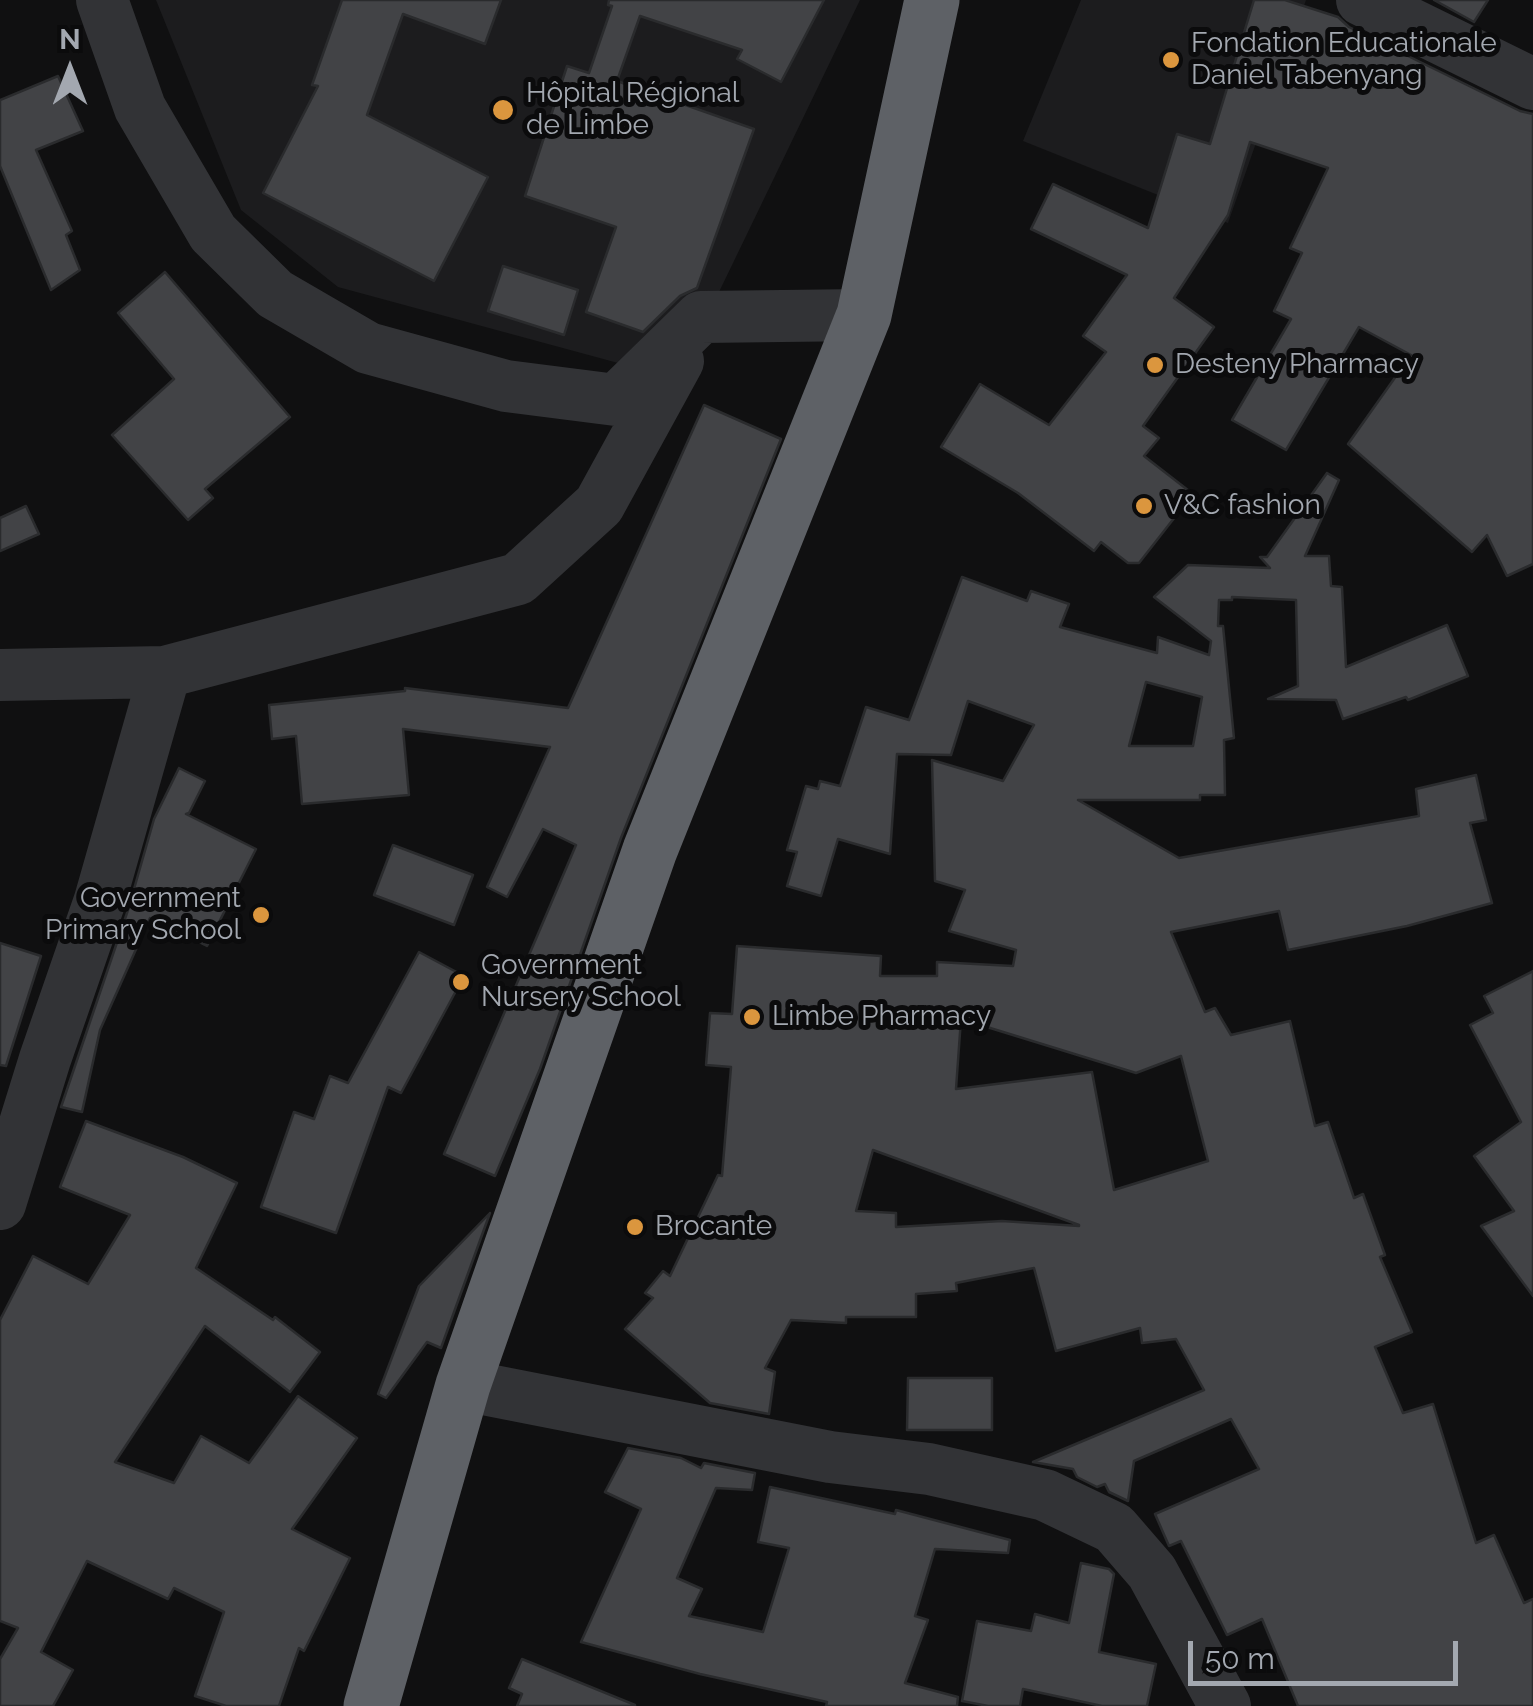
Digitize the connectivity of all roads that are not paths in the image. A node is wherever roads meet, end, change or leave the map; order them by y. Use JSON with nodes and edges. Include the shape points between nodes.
{"nodes":[{"id":1,"x":102,"y":0,"type":"edge"},
{"id":2,"x":932,"y":0,"type":"edge"},
{"id":3,"x":1362,"y":0,"type":"edge"},
{"id":4,"x":1533,"y":84,"type":"edge"},
{"id":5,"x":864,"y":315,"type":"junction"},
{"id":6,"x":701,"y":317,"type":"junction"},
{"id":7,"x":166,"y":672,"type":"junction"},
{"id":8,"x":0,"y":676,"type":"edge"},
{"id":9,"x":0,"y":1204,"type":"edge"},
{"id":10,"x":463,"y":1385,"type":"junction"},
{"id":11,"x":371,"y":1706,"type":"edge"},
{"id":12,"x":1225,"y":1706,"type":"edge"}],
"edges":[{"from":1,"to":6,"type":"street","via":[[140,108],[214,234],[275,294],[368,348],[506,386],[616,400]]},
{"from":2,"to":5,"type":"highway"},
{"from":3,"to":4,"type":"street"},
{"from":5,"to":6,"type":"street"},
{"from":5,"to":10,"type":"highway","via":[[650,850]]},
{"from":6,"to":7,"type":"street","via":[[599,505],[518,579]]},
{"from":7,"to":8,"type":"street"},
{"from":7,"to":9,"type":"street"},
{"from":10,"to":11,"type":"highway"},
{"from":10,"to":12,"type":"street","via":[[1045,1495],[1114,1528],[1152,1572]]}]}
